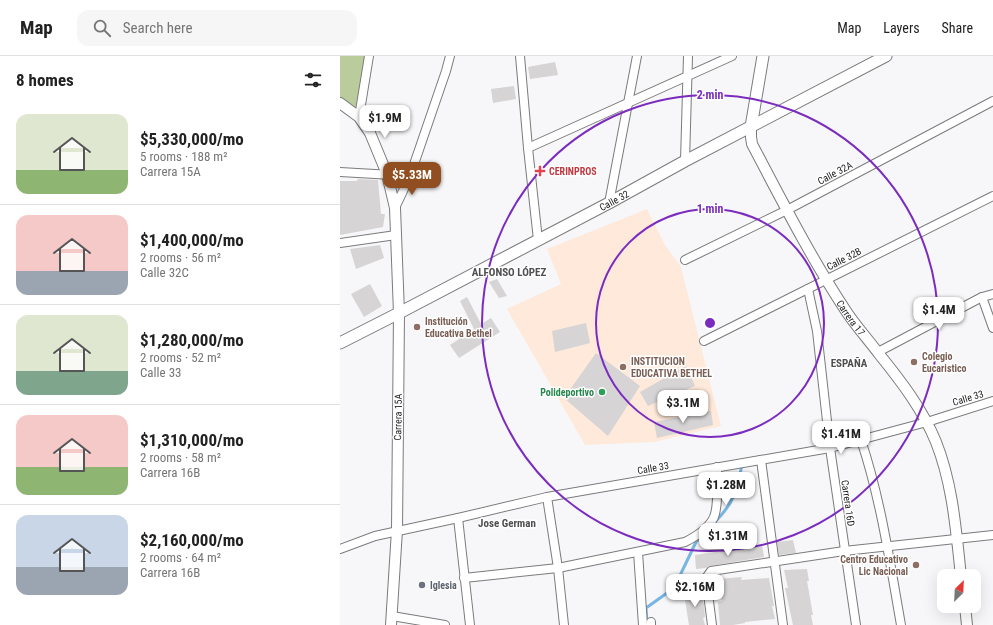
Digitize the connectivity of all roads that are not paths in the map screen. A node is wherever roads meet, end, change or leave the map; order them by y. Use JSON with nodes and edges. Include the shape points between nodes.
{"nodes":[{"id":1,"x":368,"y":56,"type":"edge"},
{"id":2,"x":450,"y":56,"type":"edge"},
{"id":3,"x":520,"y":56,"type":"edge"},
{"id":4,"x":637,"y":56,"type":"edge"},
{"id":5,"x":688,"y":56,"type":"edge"},
{"id":6,"x":732,"y":56,"type":"edge"},
{"id":7,"x":763,"y":56,"type":"edge"},
{"id":8,"x":886,"y":56,"type":"edge"},
{"id":9,"x":688,"y":76,"type":"junction"},
{"id":10,"x":993,"y":100,"type":"edge"},
{"id":11,"x":340,"y":103,"type":"edge"},
{"id":12,"x":627,"y":104,"type":"junction"},
{"id":13,"x":359,"y":117,"type":"junction"},
{"id":14,"x":751,"y":127,"type":"junction"},
{"id":15,"x":528,"y":148,"type":"junction"},
{"id":16,"x":685,"y":161,"type":"junction"},
{"id":17,"x":340,"y":172,"type":"edge"},
{"id":18,"x":387,"y":174,"type":"junction"},
{"id":19,"x":410,"y":176,"type":"junction"},
{"id":20,"x":993,"y":196,"type":"edge"},
{"id":21,"x":610,"y":203,"type":"junction"},
{"id":22,"x":395,"y":208,"type":"junction"},
{"id":23,"x":787,"y":210,"type":"junction"},
{"id":24,"x":396,"y":235,"type":"junction"},
{"id":25,"x":538,"y":240,"type":"junction"},
{"id":26,"x":340,"y":243,"type":"edge"},
{"id":27,"x":685,"y":260,"type":"dead end"},
{"id":28,"x":826,"y":280,"type":"junction"},
{"id":29,"x":808,"y":289,"type":"junction"},
{"id":30,"x":993,"y":294,"type":"edge"},
{"id":31,"x":982,"y":297,"type":"junction"},
{"id":32,"x":399,"y":313,"type":"junction"},
{"id":33,"x":993,"y":328,"type":"edge"},
{"id":34,"x":704,"y":341,"type":"dead end"},
{"id":35,"x":340,"y":343,"type":"edge"},
{"id":36,"x":878,"y":352,"type":"junction"},
{"id":37,"x":993,"y":401,"type":"edge"},
{"id":38,"x":927,"y":422,"type":"junction"},
{"id":39,"x":862,"y":440,"type":"junction"},
{"id":40,"x":830,"y":448,"type":"junction"},
{"id":41,"x":761,"y":460,"type":"junction"},
{"id":42,"x":717,"y":466,"type":"junction"},
{"id":43,"x":547,"y":497,"type":"junction"},
{"id":44,"x":458,"y":518,"type":"junction"},
{"id":45,"x":397,"y":530,"type":"junction"},
{"id":46,"x":993,"y":534,"type":"edge"},
{"id":47,"x":957,"y":539,"type":"junction"},
{"id":48,"x":887,"y":546,"type":"junction"},
{"id":49,"x":340,"y":549,"type":"edge"},
{"id":50,"x":844,"y":551,"type":"junction"},
{"id":51,"x":638,"y":552,"type":"junction"},
{"id":52,"x":774,"y":562,"type":"junction"},
{"id":53,"x":558,"y":568,"type":"junction"},
{"id":54,"x":960,"y":569,"type":"edge"},
{"id":55,"x":464,"y":578,"type":"junction"},
{"id":56,"x":965,"y":613,"type":"edge"},
{"id":57,"x":391,"y":621,"type":"edge"},
{"id":58,"x":649,"y":624,"type":"edge"},
{"id":59,"x":445,"y":625,"type":"edge"},
{"id":60,"x":470,"y":625,"type":"edge"},
{"id":61,"x":564,"y":625,"type":"edge"},
{"id":62,"x":712,"y":625,"type":"edge"},
{"id":63,"x":783,"y":625,"type":"edge"},
{"id":64,"x":856,"y":625,"type":"edge"},
{"id":65,"x":901,"y":625,"type":"edge"},
{"id":66,"x":967,"y":625,"type":"edge"}],
"edges":[{"from":1,"to":13,"type":"street"},
{"from":2,"to":19,"type":"street","name":"Carrera 15A"},
{"from":3,"to":15,"type":"street"},
{"from":4,"to":12,"type":"street"},
{"from":5,"to":9,"type":"street"},
{"from":6,"to":9,"type":"street"},
{"from":7,"to":14,"type":"main road","name":"Carrera 17"},
{"from":8,"to":14,"type":"main road","name":"Calle 32"},
{"from":9,"to":12,"type":"street"},
{"from":9,"to":16,"type":"street"},
{"from":10,"to":23,"type":"street","name":"Calle 32A"},
{"from":11,"to":13,"type":"street","name":"Carrera 15A"},
{"from":12,"to":15,"type":"street"},
{"from":12,"to":21,"type":"street"},
{"from":13,"to":18,"type":"street","name":"Carrera 15A","via":[[370,133]]},
{"from":14,"to":16,"type":"main road","name":"Calle 32"},
{"from":14,"to":23,"type":"street","name":"Carrera 17","via":[[752,144]]},
{"from":15,"to":25,"type":"street"},
{"from":16,"to":21,"type":"main road","name":"Calle 32"},
{"from":17,"to":18,"type":"street"},
{"from":18,"to":19,"type":"street"},
{"from":18,"to":22,"type":"street","name":"Carrera 15A"},
{"from":19,"to":22,"type":"street","name":"Carrera 15A"},
{"from":20,"to":28,"type":"street","name":"Calle 32B"},
{"from":21,"to":25,"type":"main road","name":"Calle 32"},
{"from":22,"to":24,"type":"street","name":"Carrera 15A"},
{"from":23,"to":27,"type":"street","name":"Calle 32A"},
{"from":23,"to":28,"type":"street","name":"Carrera 17"},
{"from":24,"to":26,"type":"street"},
{"from":24,"to":32,"type":"street","name":"Carrera 15A"},
{"from":25,"to":32,"type":"main road","name":"Calle 32"},
{"from":28,"to":29,"type":"street","name":"Calle 32B"},
{"from":28,"to":36,"type":"street","name":"Carrera 17","via":[[860,331]]},
{"from":29,"to":34,"type":"street","name":"Calle 32B"},
{"from":29,"to":40,"type":"street","name":"Carrera 16D","via":[[817,331]]},
{"from":30,"to":31,"type":"street"},
{"from":31,"to":33,"type":"street"},
{"from":31,"to":36,"type":"street"},
{"from":32,"to":35,"type":"main road","name":"Calle 32"},
{"from":32,"to":45,"type":"street","name":"Carrera 15A"},
{"from":36,"to":38,"type":"street","name":"Carrera 17"},
{"from":37,"to":38,"type":"street","name":"Calle 33"},
{"from":38,"to":39,"type":"street","name":"Calle 33"},
{"from":38,"to":47,"type":"street","name":"Carrera 17","via":[[945,468]]},
{"from":39,"to":40,"type":"street","name":"Calle 33"},
{"from":39,"to":48,"type":"street"},
{"from":40,"to":41,"type":"street","name":"Calle 33"},
{"from":40,"to":50,"type":"street","name":"Carrera 16D"},
{"from":41,"to":42,"type":"street","name":"Calle 33"},
{"from":41,"to":52,"type":"street"},
{"from":42,"to":43,"type":"street","name":"Calle 33"},
{"from":42,"to":51,"type":"street","via":[[714,518],[700,533],[685,542]]},
{"from":43,"to":44,"type":"street","name":"Calle 33"},
{"from":43,"to":53,"type":"street"},
{"from":44,"to":45,"type":"street","name":"Calle 33"},
{"from":44,"to":55,"type":"street"},
{"from":45,"to":49,"type":"street","name":"Calle 33"},
{"from":45,"to":57,"type":"street","name":"Carrera 15A"},
{"from":46,"to":47,"type":"street"},
{"from":47,"to":48,"type":"street"},
{"from":47,"to":54,"type":"street","name":"Carrera 17"},
{"from":48,"to":50,"type":"street"},
{"from":48,"to":65,"type":"street"},
{"from":50,"to":52,"type":"street"},
{"from":50,"to":64,"type":"street","name":"Carrera 16D"},
{"from":51,"to":53,"type":"street"},
{"from":51,"to":58,"type":"street"},
{"from":52,"to":62,"type":"street","via":[[711,571],[708,574],[706,578]]},
{"from":52,"to":63,"type":"street"},
{"from":53,"to":55,"type":"street"},
{"from":53,"to":61,"type":"street"},
{"from":55,"to":60,"type":"street"},
{"from":56,"to":66,"type":"street"},
{"from":57,"to":59,"type":"street"}]}
